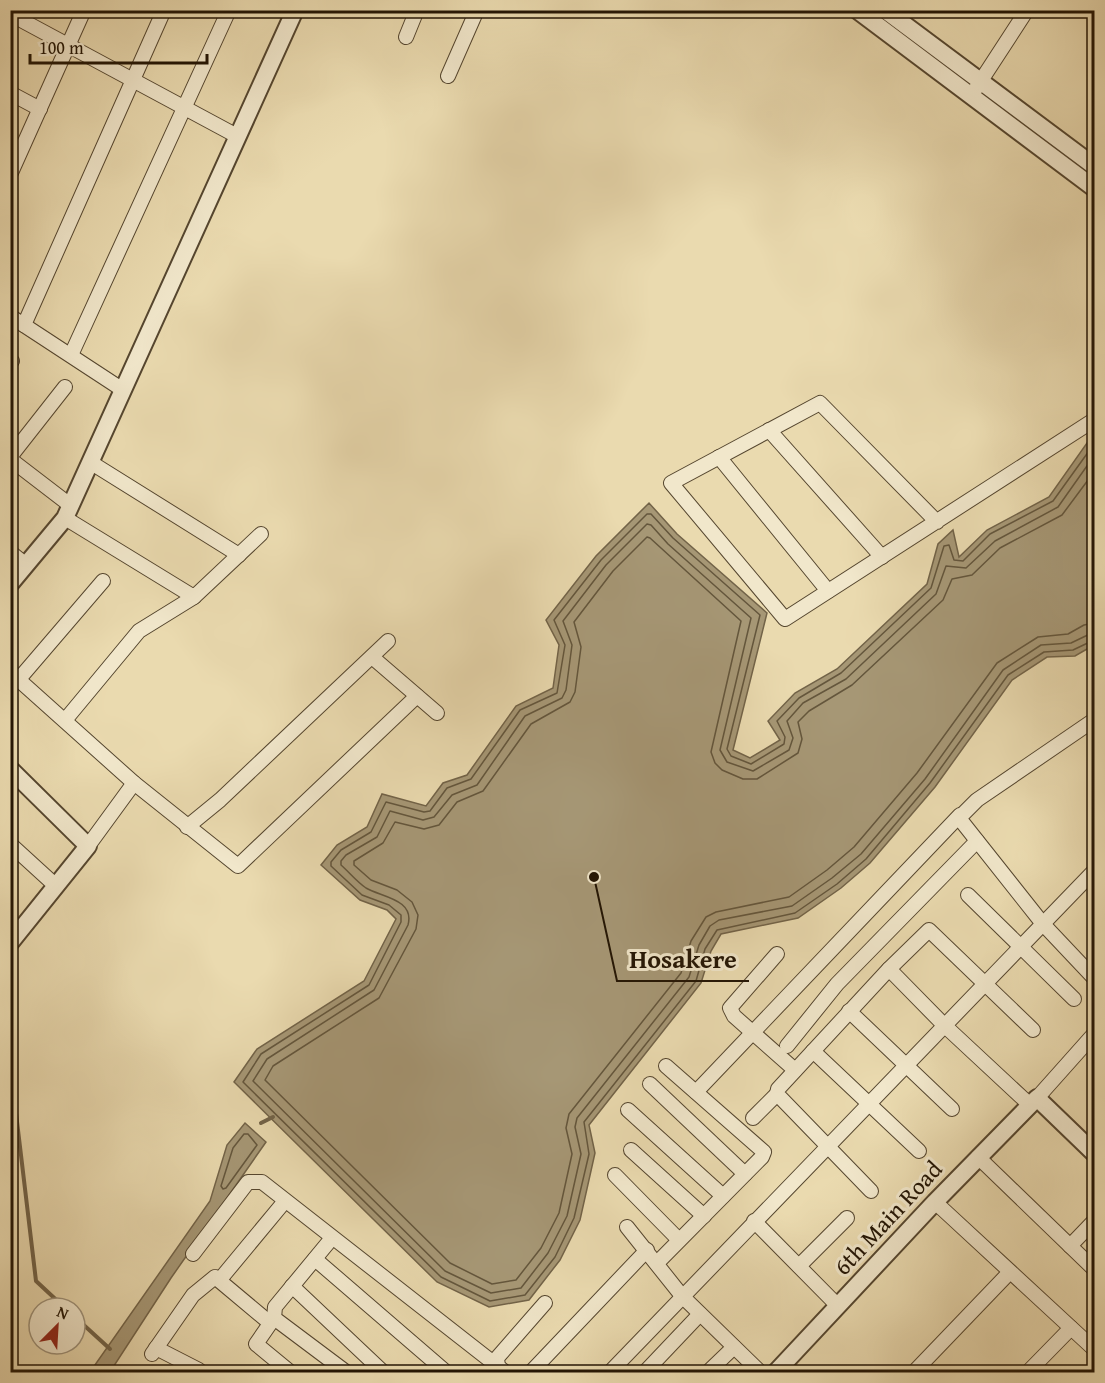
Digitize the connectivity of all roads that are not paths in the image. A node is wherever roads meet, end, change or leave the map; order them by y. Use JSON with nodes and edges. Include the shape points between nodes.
{"nodes":[{"id":1,"x":84,"y":10,"type":"edge"},
{"id":2,"x":164,"y":10,"type":"edge"},
{"id":3,"x":229,"y":10,"type":"edge"},
{"id":4,"x":295,"y":10,"type":"edge"},
{"id":5,"x":417,"y":10,"type":"edge"},
{"id":6,"x":477,"y":10,"type":"edge"},
{"id":7,"x":857,"y":10,"type":"edge"},
{"id":8,"x":885,"y":10,"type":"edge"},
{"id":9,"x":1027,"y":10,"type":"edge"},
{"id":10,"x":10,"y":14,"type":"edge"},
{"id":11,"x":406,"y":37,"type":"dead end"},
{"id":12,"x":69,"y":46,"type":"junction"},
{"id":13,"x":448,"y":76,"type":"dead end"},
{"id":14,"x":133,"y":80,"type":"junction"},
{"id":15,"x":981,"y":81,"type":"junction"},
{"id":16,"x":10,"y":93,"type":"edge"},
{"id":17,"x":971,"y":96,"type":"junction"},
{"id":18,"x":184,"y":108,"type":"junction"},
{"id":19,"x":40,"y":110,"type":"junction"},
{"id":20,"x":237,"y":136,"type":"junction"},
{"id":21,"x":1095,"y":166,"type":"edge"},
{"id":22,"x":12,"y":167,"type":"edge"},
{"id":23,"x":1095,"y":188,"type":"edge"},
{"id":24,"x":10,"y":316,"type":"edge"},
{"id":25,"x":24,"y":325,"type":"junction"},
{"id":26,"x":71,"y":356,"type":"junction"},
{"id":27,"x":65,"y":387,"type":"dead end"},
{"id":28,"x":123,"y":390,"type":"junction"},
{"id":29,"x":1095,"y":420,"type":"edge"},
{"id":30,"x":769,"y":430,"type":"junction"},
{"id":31,"x":719,"y":457,"type":"junction"},
{"id":32,"x":10,"y":458,"type":"edge"},
{"id":33,"x":90,"y":462,"type":"junction"},
{"id":34,"x":68,"y":512,"type":"junction"},
{"id":35,"x":937,"y":522,"type":"junction"},
{"id":36,"x":261,"y":534,"type":"dead end"},
{"id":37,"x":10,"y":552,"type":"edge"},
{"id":38,"x":239,"y":555,"type":"junction"},
{"id":39,"x":882,"y":557,"type":"junction"},
{"id":40,"x":26,"y":565,"type":"junction"},
{"id":41,"x":103,"y":581,"type":"dead end"},
{"id":42,"x":10,"y":584,"type":"edge"},
{"id":43,"x":828,"y":591,"type":"junction"},
{"id":44,"x":194,"y":597,"type":"junction"},
{"id":45,"x":388,"y":641,"type":"dead end"},
{"id":46,"x":372,"y":657,"type":"junction"},
{"id":47,"x":15,"y":675,"type":"edge"},
{"id":48,"x":417,"y":696,"type":"junction"},
{"id":49,"x":437,"y":713,"type":"dead end"},
{"id":50,"x":66,"y":719,"type":"junction"},
{"id":51,"x":1095,"y":720,"type":"edge"},
{"id":52,"x":10,"y":769,"type":"edge"},
{"id":53,"x":134,"y":783,"type":"junction"},
{"id":54,"x":960,"y":815,"type":"junction"},
{"id":55,"x":187,"y":827,"type":"junction"},
{"id":56,"x":977,"y":841,"type":"junction"},
{"id":57,"x":10,"y":844,"type":"edge"},
{"id":58,"x":88,"y":846,"type":"junction"},
{"id":59,"x":1095,"y":871,"type":"edge"},
{"id":60,"x":56,"y":886,"type":"junction"},
{"id":61,"x":968,"y":895,"type":"dead end"},
{"id":62,"x":1043,"y":924,"type":"junction"},
{"id":63,"x":10,"y":943,"type":"edge"},
{"id":64,"x":1021,"y":947,"type":"junction"},
{"id":65,"x":777,"y":954,"type":"dead end"},
{"id":66,"x":889,"y":969,"type":"junction"},
{"id":67,"x":1095,"y":978,"type":"edge"},
{"id":68,"x":984,"y":984,"type":"junction"},
{"id":69,"x":1074,"y":999,"type":"dead end"},
{"id":70,"x":849,"y":1011,"type":"junction"},
{"id":71,"x":945,"y":1025,"type":"junction"},
{"id":72,"x":753,"y":1030,"type":"junction"},
{"id":73,"x":1033,"y":1030,"type":"dead end"},
{"id":74,"x":1095,"y":1034,"type":"edge"},
{"id":75,"x":787,"y":1046,"type":"dead end"},
{"id":76,"x":1089,"y":1050,"type":"edge"},
{"id":77,"x":813,"y":1051,"type":"junction"},
{"id":78,"x":666,"y":1066,"type":"dead end"},
{"id":79,"x":905,"y":1066,"type":"junction"},
{"id":80,"x":795,"y":1070,"type":"junction"},
{"id":81,"x":650,"y":1084,"type":"dead end"},
{"id":82,"x":696,"y":1092,"type":"junction"},
{"id":83,"x":777,"y":1094,"type":"junction"},
{"id":84,"x":1034,"y":1101,"type":"junction"},
{"id":85,"x":870,"y":1103,"type":"junction"},
{"id":86,"x":952,"y":1109,"type":"dead end"},
{"id":87,"x":628,"y":1110,"type":"dead end"},
{"id":88,"x":753,"y":1118,"type":"dead end"},
{"id":89,"x":828,"y":1146,"type":"junction"},
{"id":90,"x":631,"y":1150,"type":"dead end"},
{"id":91,"x":919,"y":1151,"type":"dead end"},
{"id":92,"x":1095,"y":1152,"type":"edge"},
{"id":93,"x":978,"y":1157,"type":"junction"},
{"id":94,"x":745,"y":1174,"type":"junction"},
{"id":95,"x":615,"y":1175,"type":"dead end"},
{"id":96,"x":871,"y":1191,"type":"dead end"},
{"id":97,"x":723,"y":1196,"type":"junction"},
{"id":98,"x":285,"y":1201,"type":"junction"},
{"id":99,"x":935,"y":1202,"type":"junction"},
{"id":100,"x":704,"y":1216,"type":"junction"},
{"id":101,"x":847,"y":1218,"type":"dead end"},
{"id":102,"x":754,"y":1221,"type":"junction"},
{"id":103,"x":1095,"y":1221,"type":"edge"},
{"id":104,"x":627,"y":1227,"type":"dead end"},
{"id":105,"x":332,"y":1239,"type":"junction"},
{"id":106,"x":680,"y":1240,"type":"junction"},
{"id":107,"x":1070,"y":1246,"type":"junction"},
{"id":108,"x":647,"y":1250,"type":"junction"},
{"id":109,"x":193,"y":1254,"type":"dead end"},
{"id":110,"x":315,"y":1259,"type":"junction"},
{"id":111,"x":657,"y":1263,"type":"junction"},
{"id":112,"x":799,"y":1266,"type":"junction"},
{"id":113,"x":1095,"y":1269,"type":"edge"},
{"id":114,"x":1009,"y":1273,"type":"junction"},
{"id":115,"x":222,"y":1277,"type":"dead end"},
{"id":116,"x":292,"y":1286,"type":"junction"},
{"id":117,"x":682,"y":1296,"type":"junction"},
{"id":118,"x":545,"y":1303,"type":"dead end"},
{"id":119,"x":838,"y":1306,"type":"junction"},
{"id":120,"x":700,"y":1314,"type":"junction"},
{"id":121,"x":272,"y":1321,"type":"junction"},
{"id":122,"x":1071,"y":1328,"type":"junction"},
{"id":123,"x":734,"y":1347,"type":"junction"},
{"id":124,"x":1095,"y":1349,"type":"edge"},
{"id":125,"x":361,"y":1352,"type":"junction"},
{"id":126,"x":501,"y":1370,"type":"edge"},
{"id":127,"x":198,"y":1372,"type":"edge"},
{"id":128,"x":290,"y":1372,"type":"edge"},
{"id":129,"x":346,"y":1372,"type":"edge"},
{"id":130,"x":383,"y":1372,"type":"edge"},
{"id":131,"x":446,"y":1372,"type":"edge"},
{"id":132,"x":531,"y":1372,"type":"edge"},
{"id":133,"x":610,"y":1372,"type":"edge"},
{"id":134,"x":645,"y":1372,"type":"edge"},
{"id":135,"x":708,"y":1372,"type":"edge"},
{"id":136,"x":760,"y":1372,"type":"edge"},
{"id":137,"x":776,"y":1372,"type":"edge"},
{"id":138,"x":914,"y":1372,"type":"edge"},
{"id":139,"x":1028,"y":1372,"type":"edge"}],
"edges":[{"from":1,"to":12,"type":"street"},
{"from":2,"to":14,"type":"street"},
{"from":3,"to":18,"type":"street"},
{"from":4,"to":20,"type":"street"},
{"from":5,"to":11,"type":"street"},
{"from":6,"to":13,"type":"street"},
{"from":7,"to":17,"type":"street"},
{"from":8,"to":15,"type":"street"},
{"from":9,"to":15,"type":"street"},
{"from":10,"to":12,"type":"street"},
{"from":12,"to":14,"type":"street"},
{"from":12,"to":19,"type":"street"},
{"from":14,"to":18,"type":"street"},
{"from":14,"to":25,"type":"street"},
{"from":15,"to":17,"type":"street"},
{"from":15,"to":21,"type":"street"},
{"from":16,"to":19,"type":"street"},
{"from":17,"to":23,"type":"street"},
{"from":18,"to":20,"type":"street"},
{"from":18,"to":26,"type":"street"},
{"from":19,"to":22,"type":"street"},
{"from":20,"to":28,"type":"street"},
{"from":24,"to":25,"type":"street"},
{"from":25,"to":26,"type":"street"},
{"from":26,"to":28,"type":"street"},
{"from":27,"to":32,"type":"street"},
{"from":28,"to":33,"type":"street"},
{"from":29,"to":35,"type":"street"},
{"from":30,"to":31,"type":"street"},
{"from":30,"to":35,"type":"street","via":[[820,403]]},
{"from":30,"to":39,"type":"street"},
{"from":31,"to":43,"type":"street"},
{"from":31,"to":43,"type":"street","via":[[671,483],[784,619]]},
{"from":32,"to":34,"type":"street"},
{"from":33,"to":34,"type":"street"},
{"from":33,"to":38,"type":"street"},
{"from":34,"to":40,"type":"street"},
{"from":34,"to":44,"type":"street"},
{"from":35,"to":39,"type":"street"},
{"from":36,"to":38,"type":"street"},
{"from":37,"to":40,"type":"street"},
{"from":38,"to":44,"type":"street"},
{"from":39,"to":43,"type":"street"},
{"from":40,"to":42,"type":"street"},
{"from":41,"to":47,"type":"street"},
{"from":44,"to":50,"type":"street","via":[[139,631]]},
{"from":45,"to":46,"type":"street"},
{"from":46,"to":48,"type":"street"},
{"from":46,"to":55,"type":"street"},
{"from":47,"to":50,"type":"street"},
{"from":48,"to":49,"type":"street"},
{"from":48,"to":55,"type":"street","via":[[238,866]]},
{"from":50,"to":53,"type":"street"},
{"from":51,"to":54,"type":"street"},
{"from":52,"to":58,"type":"street"},
{"from":53,"to":55,"type":"street"},
{"from":53,"to":58,"type":"street"},
{"from":54,"to":56,"type":"street"},
{"from":54,"to":72,"type":"street"},
{"from":56,"to":62,"type":"street"},
{"from":56,"to":75,"type":"street","via":[[837,984]]},
{"from":57,"to":60,"type":"street"},
{"from":58,"to":60,"type":"street"},
{"from":59,"to":62,"type":"street"},
{"from":60,"to":63,"type":"street"},
{"from":61,"to":64,"type":"street"},
{"from":62,"to":64,"type":"street"},
{"from":62,"to":67,"type":"street"},
{"from":64,"to":68,"type":"street"},
{"from":64,"to":69,"type":"street"},
{"from":65,"to":72,"type":"street","via":[[730,1008],[734,1016]]},
{"from":66,"to":68,"type":"street","via":[[929,930]]},
{"from":66,"to":70,"type":"street"},
{"from":66,"to":71,"type":"street"},
{"from":68,"to":71,"type":"street"},
{"from":68,"to":73,"type":"street"},
{"from":70,"to":77,"type":"street"},
{"from":70,"to":79,"type":"street"},
{"from":71,"to":79,"type":"street"},
{"from":71,"to":84,"type":"street"},
{"from":72,"to":80,"type":"street"},
{"from":72,"to":82,"type":"street"},
{"from":74,"to":76,"type":"street"},
{"from":76,"to":84,"type":"street"},
{"from":77,"to":80,"type":"street"},
{"from":77,"to":85,"type":"street"},
{"from":78,"to":82,"type":"street"},
{"from":79,"to":85,"type":"street"},
{"from":79,"to":86,"type":"street"},
{"from":80,"to":83,"type":"street"},
{"from":81,"to":94,"type":"street"},
{"from":82,"to":94,"type":"street","via":[[762,1148],[762,1157]]},
{"from":83,"to":88,"type":"street"},
{"from":83,"to":89,"type":"street"},
{"from":84,"to":92,"type":"street"},
{"from":84,"to":93,"type":"street","name":"6th Main Road"},
{"from":85,"to":89,"type":"street"},
{"from":85,"to":91,"type":"street"},
{"from":87,"to":97,"type":"street"},
{"from":89,"to":96,"type":"street"},
{"from":89,"to":102,"type":"street"},
{"from":90,"to":100,"type":"street"},
{"from":93,"to":99,"type":"street","name":"6th Main Road"},
{"from":93,"to":107,"type":"street"},
{"from":94,"to":97,"type":"street"},
{"from":95,"to":106,"type":"street"},
{"from":97,"to":100,"type":"street"},
{"from":98,"to":105,"type":"street"},
{"from":98,"to":109,"type":"street","via":[[262,1182],[248,1182]]},
{"from":98,"to":115,"type":"street"},
{"from":99,"to":114,"type":"street"},
{"from":99,"to":119,"type":"street","name":"6th Main Road"},
{"from":100,"to":106,"type":"street"},
{"from":101,"to":112,"type":"street"},
{"from":102,"to":112,"type":"street"},
{"from":102,"to":117,"type":"street"},
{"from":103,"to":107,"type":"street"},
{"from":104,"to":108,"type":"street"},
{"from":105,"to":110,"type":"street"},
{"from":105,"to":126,"type":"street"},
{"from":106,"to":111,"type":"street"},
{"from":107,"to":113,"type":"street"},
{"from":108,"to":111,"type":"street"},
{"from":108,"to":132,"type":"street"},
{"from":110,"to":116,"type":"street"},
{"from":110,"to":131,"type":"street"},
{"from":111,"to":117,"type":"street"},
{"from":112,"to":119,"type":"street"},
{"from":114,"to":122,"type":"street"},
{"from":114,"to":138,"type":"street"},
{"from":116,"to":121,"type":"street","via":[[275,1306]]},
{"from":116,"to":125,"type":"street"},
{"from":117,"to":120,"type":"street"},
{"from":117,"to":133,"type":"street"},
{"from":118,"to":126,"type":"street","via":[[497,1358]]},
{"from":119,"to":137,"type":"street","name":"6th Main Road"},
{"from":120,"to":123,"type":"street"},
{"from":120,"to":134,"type":"street"},
{"from":121,"to":127,"type":"street","via":[[215,1277],[193,1295],[154,1351]]},
{"from":121,"to":128,"type":"street","via":[[256,1344]]},
{"from":121,"to":129,"type":"street"},
{"from":122,"to":124,"type":"street"},
{"from":122,"to":139,"type":"street"},
{"from":123,"to":135,"type":"street"},
{"from":123,"to":136,"type":"street"},
{"from":125,"to":129,"type":"street"},
{"from":125,"to":130,"type":"street"}]}
